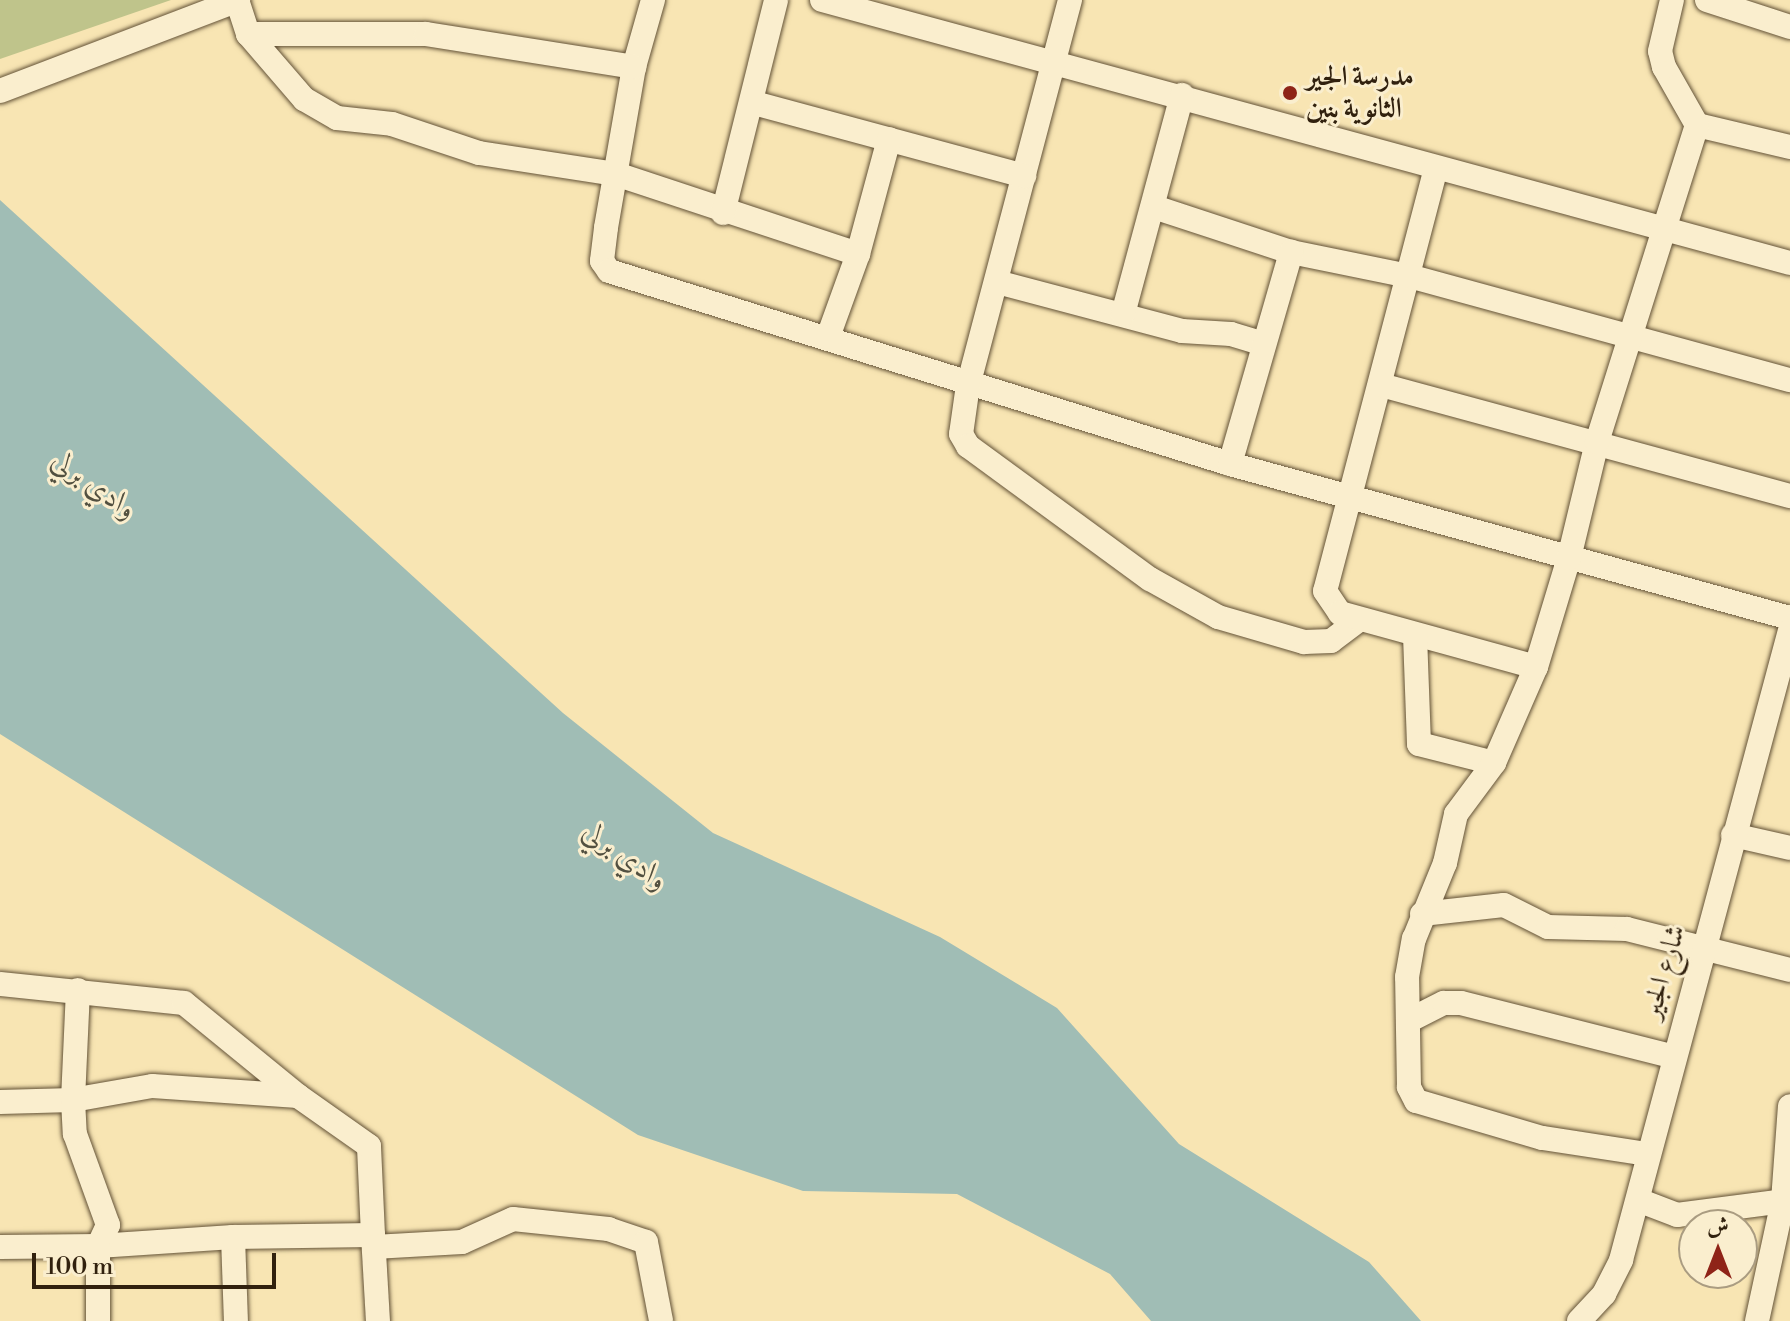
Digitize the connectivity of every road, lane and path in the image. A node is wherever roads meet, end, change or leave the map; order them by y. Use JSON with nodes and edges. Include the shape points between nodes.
{"nodes":[{"id":1,"x":237,"y":0,"type":"edge"},
{"id":2,"x":653,"y":0,"type":"edge"},
{"id":3,"x":776,"y":0,"type":"edge"},
{"id":4,"x":1070,"y":0,"type":"edge"},
{"id":5,"x":1672,"y":0,"type":"edge"},
{"id":6,"x":1707,"y":0,"type":"edge"},
{"id":7,"x":826,"y":1,"type":"edge"},
{"id":8,"x":1790,"y":27,"type":"edge"},
{"id":9,"x":248,"y":34,"type":"junction"},
{"id":10,"x":1054,"y":60,"type":"junction"},
{"id":11,"x":634,"y":67,"type":"junction"},
{"id":12,"x":0,"y":91,"type":"edge"},
{"id":13,"x":1182,"y":95,"type":"junction"},
{"id":14,"x":754,"y":103,"type":"junction"},
{"id":15,"x":1697,"y":125,"type":"junction"},
{"id":16,"x":889,"y":139,"type":"junction"},
{"id":17,"x":1790,"y":147,"type":"edge"},
{"id":18,"x":1436,"y":168,"type":"junction"},
{"id":19,"x":616,"y":174,"type":"junction"},
{"id":20,"x":1024,"y":176,"type":"junction"},
{"id":21,"x":1154,"y":207,"type":"junction"},
{"id":22,"x":723,"y":213,"type":"junction"},
{"id":23,"x":1665,"y":232,"type":"junction"},
{"id":24,"x":1291,"y":252,"type":"junction"},
{"id":25,"x":858,"y":254,"type":"junction"},
{"id":26,"x":1790,"y":263,"type":"edge"},
{"id":27,"x":1409,"y":276,"type":"junction"},
{"id":28,"x":997,"y":282,"type":"junction"},
{"id":29,"x":1123,"y":314,"type":"junction"},
{"id":30,"x":828,"y":337,"type":"junction"},
{"id":31,"x":1629,"y":338,"type":"junction"},
{"id":32,"x":1261,"y":343,"type":"junction"},
{"id":33,"x":1790,"y":380,"type":"edge"},
{"id":34,"x":968,"y":385,"type":"junction"},
{"id":35,"x":1381,"y":385,"type":"junction"},
{"id":36,"x":1597,"y":442,"type":"junction"},
{"id":37,"x":1230,"y":464,"type":"junction"},
{"id":38,"x":1349,"y":494,"type":"junction"},
{"id":39,"x":1790,"y":496,"type":"edge"},
{"id":40,"x":1569,"y":558,"type":"junction"},
{"id":41,"x":1790,"y":618,"type":"edge"},
{"id":42,"x":1359,"y":620,"type":"junction"},
{"id":43,"x":1790,"y":630,"type":"edge"},
{"id":44,"x":1415,"y":635,"type":"junction"},
{"id":45,"x":1536,"y":667,"type":"junction"},
{"id":46,"x":1494,"y":763,"type":"junction"},
{"id":47,"x":1733,"y":835,"type":"junction"},
{"id":48,"x":1790,"y":848,"type":"edge"},
{"id":49,"x":1422,"y":914,"type":"junction"},
{"id":50,"x":1702,"y":950,"type":"junction"},
{"id":51,"x":1790,"y":970,"type":"edge"},
{"id":52,"x":0,"y":984,"type":"edge"},
{"id":53,"x":78,"y":990,"type":"junction"},
{"id":54,"x":1410,"y":1020,"type":"junction"},
{"id":55,"x":1671,"y":1056,"type":"junction"},
{"id":56,"x":298,"y":1096,"type":"junction"},
{"id":57,"x":73,"y":1100,"type":"junction"},
{"id":58,"x":0,"y":1102,"type":"edge"},
{"id":59,"x":1790,"y":1106,"type":"edge"},
{"id":60,"x":1647,"y":1154,"type":"junction"},
{"id":61,"x":1638,"y":1200,"type":"junction"},
{"id":62,"x":1786,"y":1204,"type":"edge"},
{"id":63,"x":233,"y":1237,"type":"junction"},
{"id":64,"x":374,"y":1241,"type":"junction"},
{"id":65,"x":98,"y":1246,"type":"junction"},
{"id":66,"x":0,"y":1247,"type":"edge"},
{"id":67,"x":98,"y":1321,"type":"edge"},
{"id":68,"x":236,"y":1321,"type":"edge"},
{"id":69,"x":378,"y":1321,"type":"edge"},
{"id":70,"x":661,"y":1321,"type":"edge"},
{"id":71,"x":1579,"y":1321,"type":"edge"},
{"id":72,"x":1757,"y":1321,"type":"edge"}],
"edges":[{"from":1,"to":9,"type":"street"},
{"from":1,"to":12,"type":"street"},
{"from":2,"to":11,"type":"street"},
{"from":3,"to":14,"type":"street"},
{"from":4,"to":10,"type":"street"},
{"from":5,"to":15,"type":"street","via":[[1660,51]]},
{"from":6,"to":8,"type":"street"},
{"from":7,"to":10,"type":"street"},
{"from":9,"to":11,"type":"street","via":[[426,34]]},
{"from":9,"to":19,"type":"street","via":[[304,99],[337,118],[392,124],[466,151]]},
{"from":10,"to":13,"type":"street"},
{"from":10,"to":20,"type":"street"},
{"from":11,"to":19,"type":"street"},
{"from":13,"to":18,"type":"street"},
{"from":13,"to":21,"type":"street"},
{"from":14,"to":16,"type":"street"},
{"from":14,"to":22,"type":"street"},
{"from":15,"to":17,"type":"street"},
{"from":15,"to":23,"type":"street"},
{"from":16,"to":20,"type":"street"},
{"from":16,"to":25,"type":"street"},
{"from":18,"to":23,"type":"street"},
{"from":18,"to":27,"type":"street"},
{"from":19,"to":22,"type":"street"},
{"from":19,"to":30,"type":"street","via":[[604,267]]},
{"from":20,"to":28,"type":"street"},
{"from":21,"to":24,"type":"street"},
{"from":21,"to":29,"type":"street"},
{"from":22,"to":25,"type":"street"},
{"from":23,"to":26,"type":"street"},
{"from":23,"to":31,"type":"street"},
{"from":24,"to":27,"type":"street"},
{"from":24,"to":32,"type":"street"},
{"from":25,"to":30,"type":"street"},
{"from":27,"to":31,"type":"street"},
{"from":27,"to":35,"type":"street"},
{"from":28,"to":29,"type":"street"},
{"from":28,"to":34,"type":"street"},
{"from":29,"to":32,"type":"street"},
{"from":30,"to":34,"type":"street"},
{"from":31,"to":33,"type":"street"},
{"from":31,"to":36,"type":"street"},
{"from":32,"to":37,"type":"street"},
{"from":34,"to":37,"type":"street"},
{"from":34,"to":42,"type":"street","via":[[961,420],[968,446],[1150,579],[1218,617],[1304,642],[1331,641]]},
{"from":35,"to":36,"type":"street"},
{"from":35,"to":38,"type":"street"},
{"from":36,"to":39,"type":"street"},
{"from":36,"to":40,"type":"street"},
{"from":37,"to":38,"type":"street"},
{"from":38,"to":40,"type":"street"},
{"from":38,"to":42,"type":"street","via":[[1325,591],[1340,613]]},
{"from":40,"to":41,"type":"street"},
{"from":40,"to":45,"type":"street"},
{"from":42,"to":44,"type":"street"},
{"from":43,"to":47,"type":"street","name":"شارع الجير"},
{"from":44,"to":45,"type":"street"},
{"from":44,"to":46,"type":"street","via":[[1419,744]]},
{"from":45,"to":46,"type":"street"},
{"from":46,"to":49,"type":"street","via":[[1456,814],[1445,863]]},
{"from":47,"to":48,"type":"street"},
{"from":47,"to":50,"type":"street","name":"شارع الجير"},
{"from":49,"to":50,"type":"street","via":[[1504,905],[1548,927],[1627,929]]},
{"from":49,"to":54,"type":"street","via":[[1407,977]]},
{"from":50,"to":51,"type":"street"},
{"from":50,"to":55,"type":"street","name":"شارع الجير"},
{"from":52,"to":53,"type":"street"},
{"from":53,"to":56,"type":"street","via":[[184,1003]]},
{"from":53,"to":57,"type":"street"},
{"from":54,"to":55,"type":"street","via":[[1444,1003],[1461,1003]]},
{"from":54,"to":60,"type":"street","via":[[1409,1087],[1416,1101],[1554,1141]]},
{"from":55,"to":60,"type":"street","name":"شارع الجير"},
{"from":56,"to":57,"type":"street","via":[[152,1086]]},
{"from":56,"to":64,"type":"street","via":[[369,1146]]},
{"from":57,"to":58,"type":"street"},
{"from":57,"to":65,"type":"street","via":[[75,1134],[108,1225]]},
{"from":59,"to":62,"type":"street"},
{"from":60,"to":61,"type":"street","name":"شارع الجير"},
{"from":61,"to":62,"type":"street","via":[[1677,1215]]},
{"from":61,"to":71,"type":"street","name":"شارع الجير","via":[[1604,1294]]},
{"from":62,"to":72,"type":"street"},
{"from":63,"to":64,"type":"street"},
{"from":63,"to":65,"type":"street"},
{"from":63,"to":68,"type":"street"},
{"from":64,"to":69,"type":"street"},
{"from":64,"to":70,"type":"street","via":[[462,1242],[513,1219],[608,1229],[646,1242]]},
{"from":65,"to":66,"type":"street"},
{"from":65,"to":67,"type":"street"}]}
